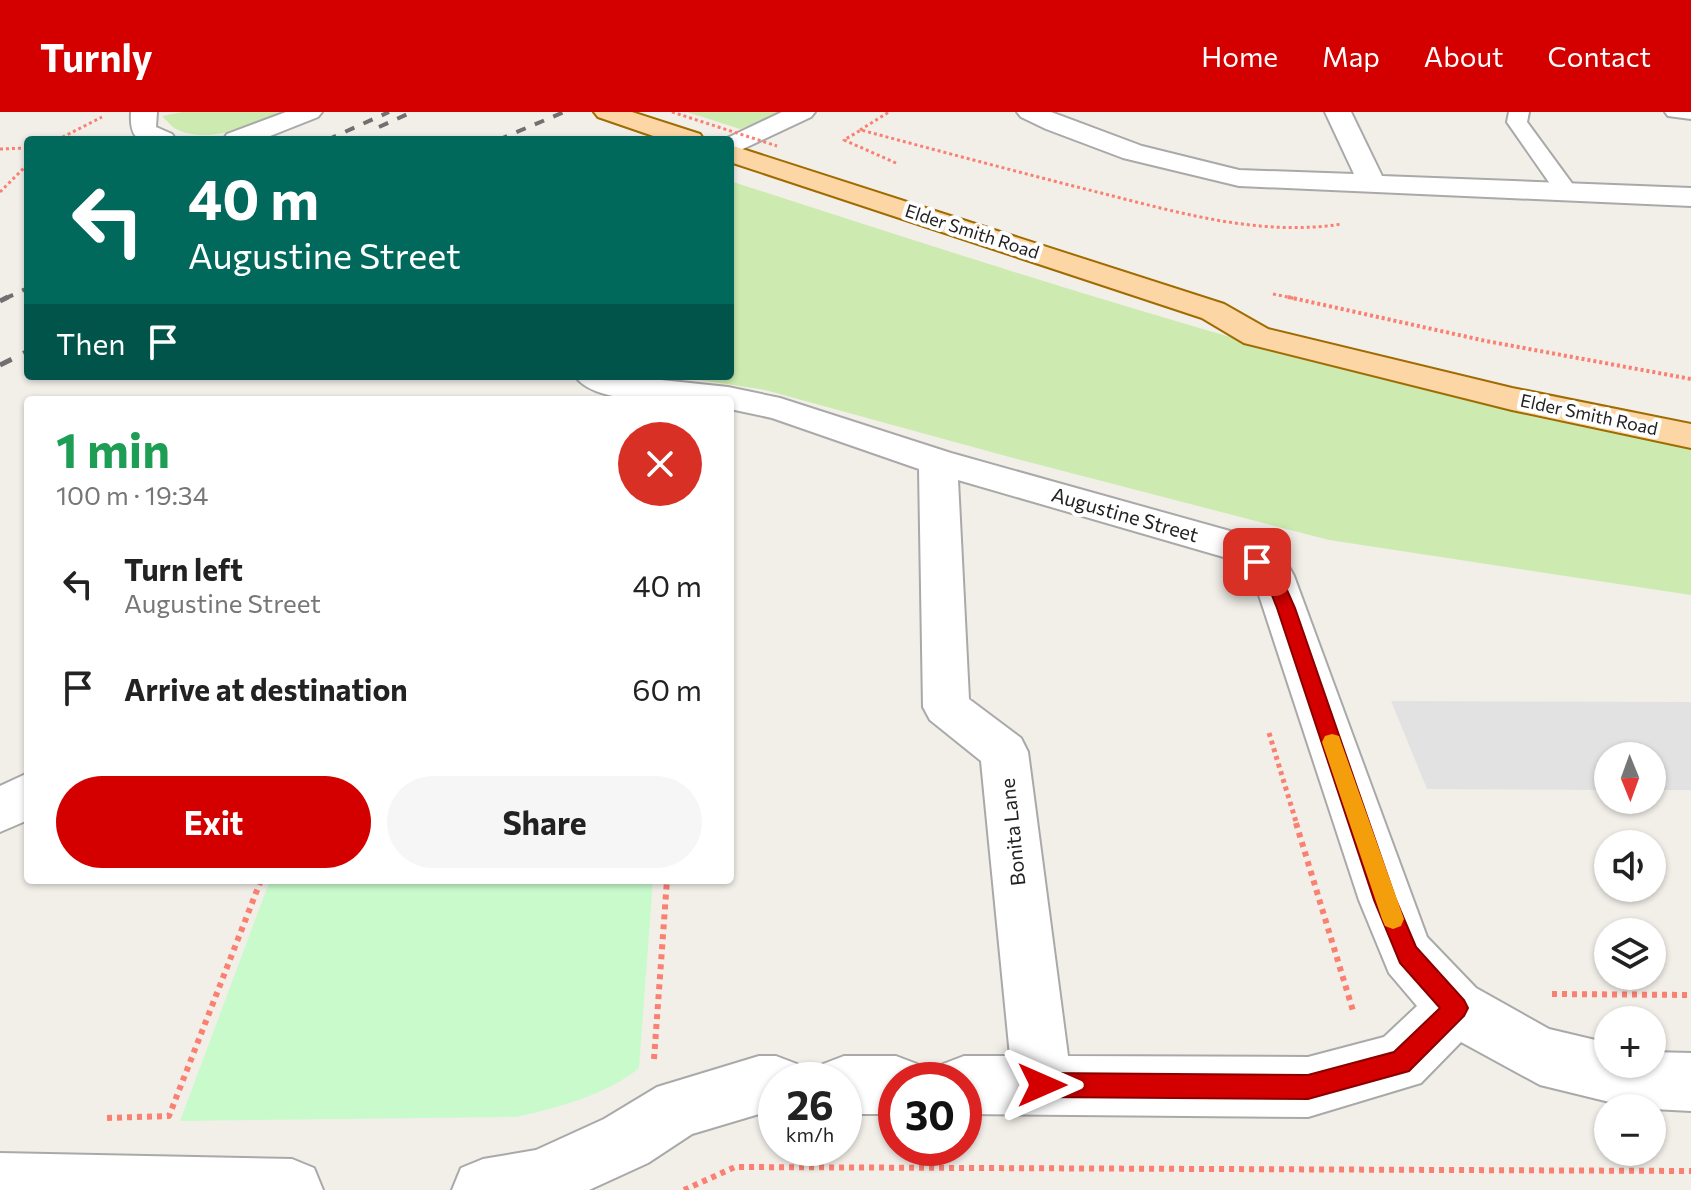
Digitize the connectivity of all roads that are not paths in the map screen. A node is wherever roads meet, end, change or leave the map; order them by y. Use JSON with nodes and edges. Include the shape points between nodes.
{"nodes":[{"id":1,"x":144,"y":112,"type":"edge"},
{"id":2,"x":309,"y":112,"type":"edge"},
{"id":3,"x":607,"y":112,"type":"edge"},
{"id":4,"x":802,"y":112,"type":"edge"},
{"id":5,"x":1030,"y":112,"type":"edge"},
{"id":6,"x":1338,"y":112,"type":"edge"},
{"id":7,"x":1519,"y":112,"type":"edge"},
{"id":8,"x":1675,"y":112,"type":"edge"},
{"id":9,"x":1691,"y":113,"type":"edge"},
{"id":10,"x":154,"y":136,"type":"edge"},
{"id":11,"x":246,"y":136,"type":"edge"},
{"id":12,"x":679,"y":136,"type":"edge"},
{"id":13,"x":748,"y":152,"type":"edge"},
{"id":14,"x":1373,"y":186,"type":"junction"},
{"id":15,"x":1568,"y":193,"type":"junction"},
{"id":16,"x":1691,"y":197,"type":"edge"},
{"id":17,"x":1213,"y":311,"type":"junction"},
{"id":18,"x":602,"y":380,"type":"edge"},
{"id":19,"x":710,"y":396,"type":"edge"},
{"id":20,"x":734,"y":399,"type":"edge"},
{"id":21,"x":1691,"y":405,"type":"edge"},
{"id":22,"x":1691,"y":436,"type":"edge"},
{"id":23,"x":938,"y":462,"type":"junction"},
{"id":24,"x":24,"y":796,"type":"edge"},
{"id":25,"x":0,"y":811,"type":"edge"},
{"id":26,"x":1456,"y":1008,"type":"junction"},
{"id":27,"x":1691,"y":1082,"type":"edge"},
{"id":28,"x":758,"y":1085,"type":"edge"},
{"id":29,"x":982,"y":1085,"type":"edge"},
{"id":30,"x":1042,"y":1085,"type":"junction"},
{"id":31,"x":0,"y":1184,"type":"edge"},
{"id":32,"x":292,"y":1190,"type":"edge"},
{"id":33,"x":483,"y":1190,"type":"edge"}],
"edges":[{"from":1,"to":10,"type":"street","via":[[143,131]]},
{"from":2,"to":11,"type":"street"},
{"from":3,"to":12,"type":"main road"},
{"from":4,"to":13,"type":"street"},
{"from":5,"to":14,"type":"street","via":[[1195,171]]},
{"from":6,"to":14,"type":"street"},
{"from":7,"to":15,"type":"lane","via":[[1517,122]]},
{"from":8,"to":9,"type":"lane"},
{"from":13,"to":17,"type":"main road","name":"Elder Smith Road"},
{"from":14,"to":15,"type":"street"},
{"from":15,"to":16,"type":"street"},
{"from":17,"to":21,"type":"main road","name":"Elder Smith Road","via":[[1277,315],[1541,378]]},
{"from":17,"to":22,"type":"main road","name":"Elder Smith Road","via":[[1256,336],[1512,399]]},
{"from":18,"to":19,"type":"street","name":"Augustine Street"},
{"from":20,"to":23,"type":"street","name":"Augustine Street","via":[[780,409]]},
{"from":23,"to":26,"type":"street","name":"Augustine Street","via":[[1241,548],[1273,576],[1408,955]]},
{"from":23,"to":30,"type":"street","name":"Bonita Lane","via":[[946,707],[1004,752]]},
{"from":24,"to":25,"type":"street"},
{"from":26,"to":27,"type":"street","name":"Augustine Street","via":[[1540,1056],[1644,1081]]},
{"from":26,"to":30,"type":"street","via":[[1400,1062],[1308,1087]]},
{"from":28,"to":33,"type":"street","via":[[678,1108],[626,1141],[539,1181]]},
{"from":29,"to":30,"type":"street"},
{"from":31,"to":32,"type":"street"}]}
